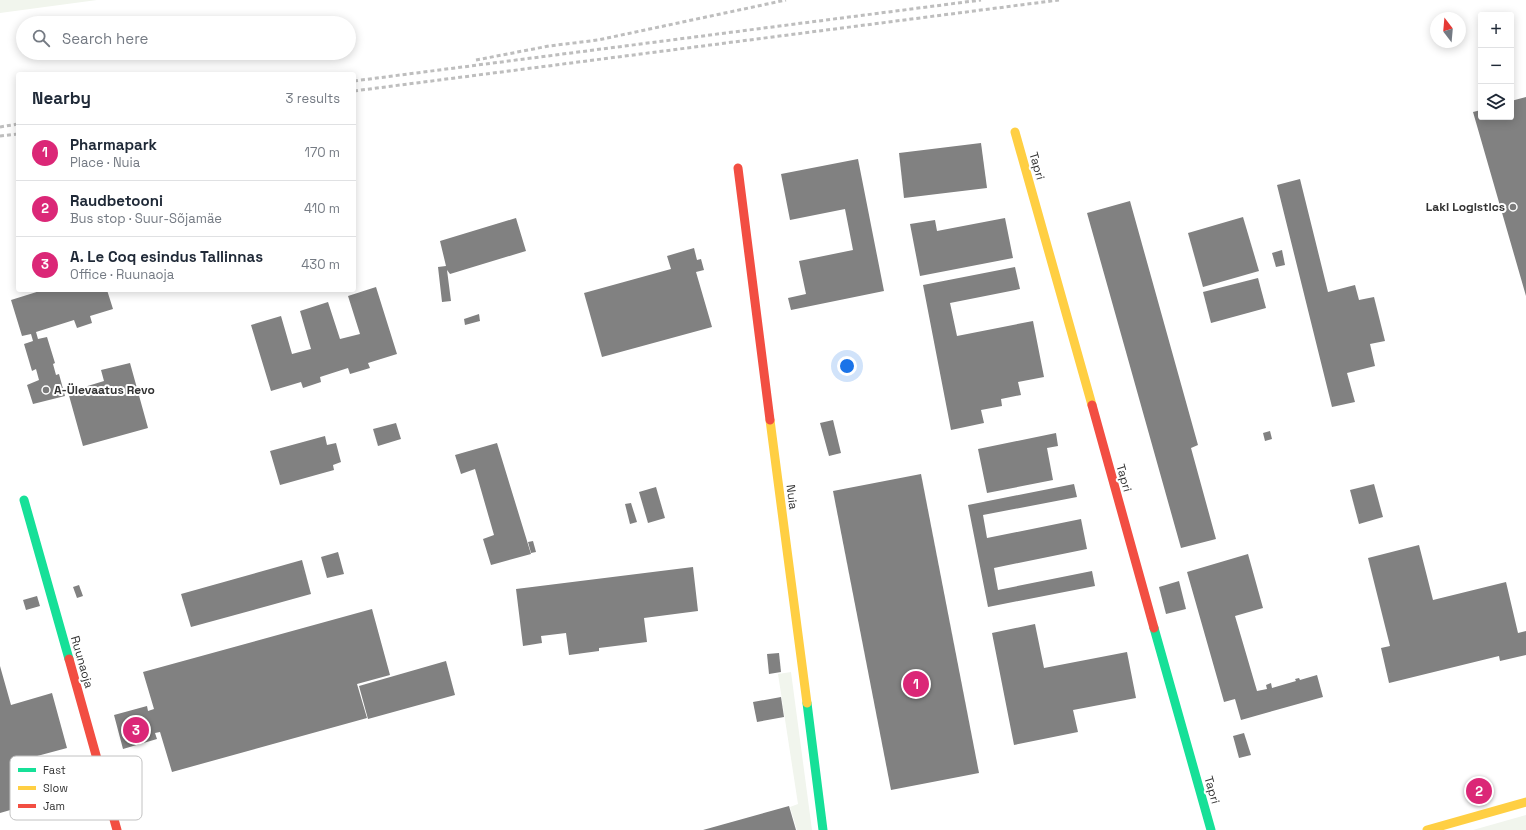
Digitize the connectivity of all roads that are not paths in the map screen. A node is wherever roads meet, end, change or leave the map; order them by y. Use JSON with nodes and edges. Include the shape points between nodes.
{"nodes":[{"id":1,"x":1015,"y":132,"type":"dead end"},
{"id":2,"x":738,"y":168,"type":"dead end"},
{"id":3,"x":24,"y":500,"type":"dead end"},
{"id":4,"x":96,"y":756,"type":"edge"},
{"id":5,"x":1526,"y":802,"type":"edge"},
{"id":6,"x":114,"y":820,"type":"edge"},
{"id":7,"x":117,"y":830,"type":"edge"},
{"id":8,"x":823,"y":830,"type":"edge"},
{"id":9,"x":1211,"y":830,"type":"edge"},
{"id":10,"x":1428,"y":830,"type":"edge"}],
"edges":[{"from":1,"to":9,"type":"street","name":"Tapri"},
{"from":2,"to":8,"type":"street","name":"Nuia"},
{"from":3,"to":4,"type":"street","name":"Ruunaoja"},
{"from":5,"to":10,"type":"street"},
{"from":6,"to":7,"type":"street","name":"Ruunaoja"}]}
